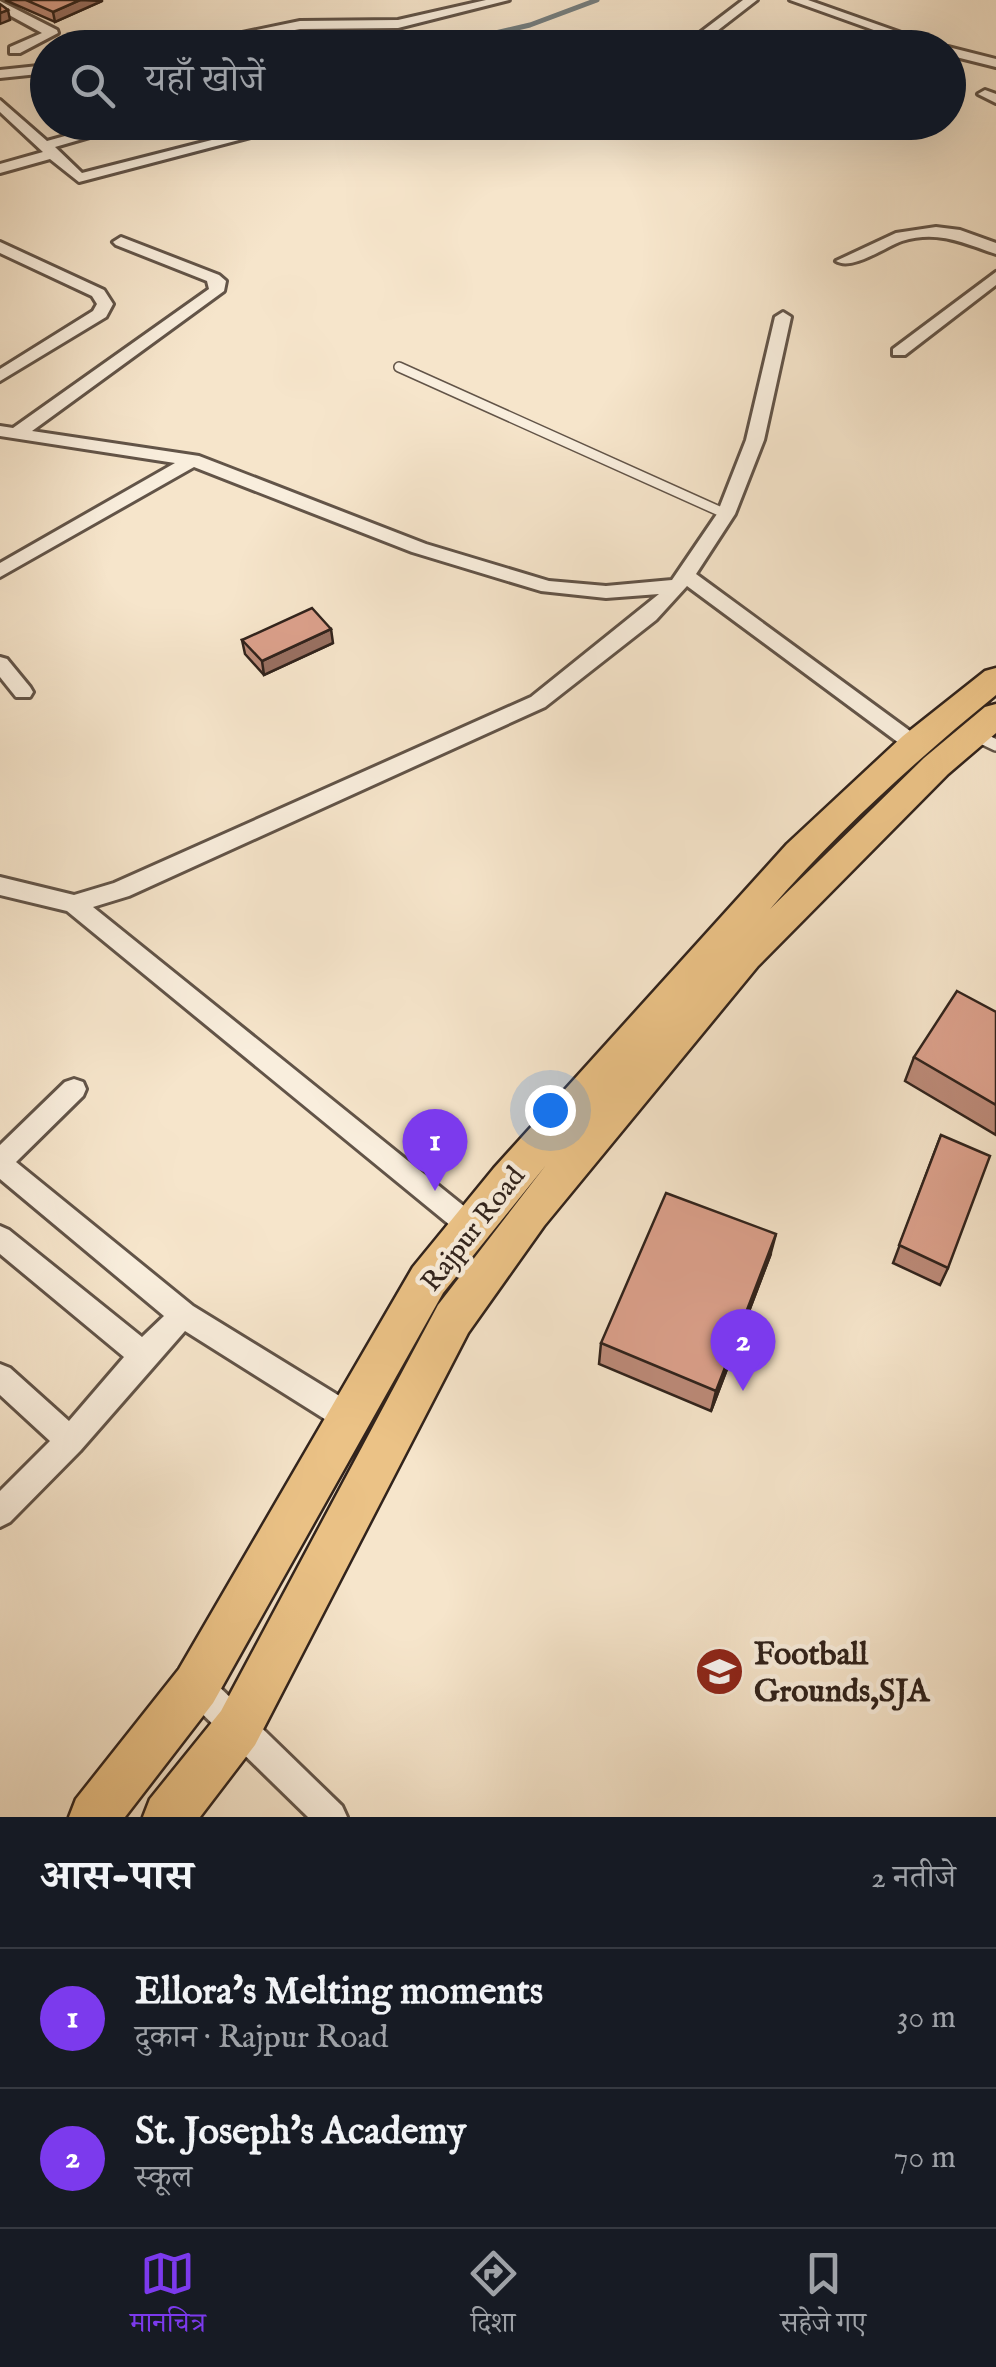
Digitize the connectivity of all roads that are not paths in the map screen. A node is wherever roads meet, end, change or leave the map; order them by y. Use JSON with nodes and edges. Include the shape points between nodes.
{"nodes":[{"id":1,"x":440,"y":0,"type":"edge"},
{"id":2,"x":503,"y":0,"type":"edge"},
{"id":3,"x":751,"y":0,"type":"edge"},
{"id":4,"x":796,"y":0,"type":"edge"},
{"id":5,"x":0,"y":5,"type":"edge"},
{"id":6,"x":453,"y":13,"type":"junction"},
{"id":7,"x":46,"y":30,"type":"edge"},
{"id":8,"x":266,"y":30,"type":"edge"},
{"id":9,"x":710,"y":30,"type":"edge"},
{"id":10,"x":885,"y":30,"type":"edge"},
{"id":11,"x":30,"y":43,"type":"edge"},
{"id":12,"x":15,"y":50,"type":"dead end"},
{"id":13,"x":966,"y":55,"type":"edge"},
{"id":14,"x":996,"y":62,"type":"edge"},
{"id":15,"x":30,"y":71,"type":"edge"},
{"id":16,"x":0,"y":74,"type":"edge"},
{"id":17,"x":0,"y":104,"type":"edge"},
{"id":18,"x":30,"y":134,"type":"edge"},
{"id":19,"x":36,"y":140,"type":"edge"},
{"id":20,"x":77,"y":140,"type":"edge"},
{"id":21,"x":232,"y":140,"type":"edge"},
{"id":22,"x":46,"y":150,"type":"junction"},
{"id":23,"x":0,"y":169,"type":"edge"},
{"id":24,"x":121,"y":242,"type":"dead end"},
{"id":25,"x":0,"y":246,"type":"edge"},
{"id":26,"x":996,"y":249,"type":"edge"},
{"id":27,"x":844,"y":262,"type":"dead end"},
{"id":28,"x":996,"y":278,"type":"edge"},
{"id":29,"x":783,"y":317,"type":"dead end"},
{"id":30,"x":899,"y":352,"type":"dead end"},
{"id":31,"x":399,"y":367,"type":"dead end"},
{"id":32,"x":0,"y":376,"type":"edge"},
{"id":33,"x":8,"y":432,"type":"edge"},
{"id":34,"x":193,"y":460,"type":"junction"},
{"id":35,"x":726,"y":514,"type":"junction"},
{"id":36,"x":0,"y":571,"type":"edge"},
{"id":37,"x":682,"y":581,"type":"junction"},
{"id":38,"x":0,"y":664,"type":"edge"},
{"id":39,"x":996,"y":679,"type":"edge"},
{"id":40,"x":23,"y":692,"type":"dead end"},
{"id":41,"x":988,"y":732,"type":"edge"},
{"id":42,"x":914,"y":744,"type":"junction"},
{"id":43,"x":0,"y":886,"type":"edge"},
{"id":44,"x":74,"y":904,"type":"junction"},
{"id":45,"x":74,"y":1089,"type":"dead end"},
{"id":46,"x":0,"y":1162,"type":"edge"},
{"id":47,"x":470,"y":1227,"type":"junction"},
{"id":48,"x":0,"y":1238,"type":"edge"},
{"id":49,"x":184,"y":1315,"type":"junction"},
{"id":50,"x":143,"y":1356,"type":"junction"},
{"id":51,"x":0,"y":1377,"type":"edge"},
{"id":52,"x":349,"y":1418,"type":"junction"},
{"id":53,"x":70,"y":1441,"type":"junction"},
{"id":54,"x":0,"y":1512,"type":"edge"},
{"id":55,"x":196,"y":1686,"type":"junction"},
{"id":56,"x":238,"y":1728,"type":"junction"},
{"id":57,"x":94,"y":1817,"type":"edge"},
{"id":58,"x":168,"y":1817,"type":"edge"},
{"id":59,"x":331,"y":1817,"type":"edge"}],
"edges":[{"from":1,"to":6,"type":"street"},
{"from":2,"to":6,"type":"street"},
{"from":3,"to":9,"type":"street"},
{"from":4,"to":10,"type":"street"},
{"from":5,"to":7,"type":"street"},
{"from":6,"to":8,"type":"street","via":[[398,24]]},
{"from":11,"to":12,"type":"street"},
{"from":13,"to":14,"type":"street"},
{"from":15,"to":16,"type":"street"},
{"from":17,"to":18,"type":"street"},
{"from":19,"to":22,"type":"street"},
{"from":20,"to":22,"type":"street"},
{"from":21,"to":22,"type":"street","via":[[84,178]]},
{"from":22,"to":23,"type":"street"},
{"from":24,"to":33,"type":"street","via":[[213,278],[216,291]]},
{"from":25,"to":32,"type":"street","via":[[106,304]]},
{"from":26,"to":27,"type":"street","via":[[954,232],[920,230]]},
{"from":28,"to":30,"type":"street"},
{"from":29,"to":35,"type":"street","via":[[755,440]]},
{"from":31,"to":35,"type":"lane"},
{"from":33,"to":34,"type":"street"},
{"from":34,"to":36,"type":"street"},
{"from":34,"to":37,"type":"street","via":[[494,574],[548,588],[606,592]]},
{"from":35,"to":37,"type":"street"},
{"from":37,"to":42,"type":"street"},
{"from":37,"to":44,"type":"street","via":[[538,702],[121,890]]},
{"from":38,"to":40,"type":"street"},
{"from":39,"to":42,"type":"main road","name":"Rajpur Road"},
{"from":41,"to":56,"type":"main road","name":"Rajpur Road","via":[[936,766],[745,956],[530,1213],[453,1320]]},
{"from":42,"to":47,"type":"main road","name":"Rajpur Road","via":[[728,929]]},
{"from":43,"to":44,"type":"street"},
{"from":44,"to":47,"type":"street"},
{"from":45,"to":46,"type":"street"},
{"from":46,"to":49,"type":"street","via":[[21,1186]]},
{"from":47,"to":52,"type":"main road","name":"Rajpur Road","via":[[428,1280]]},
{"from":48,"to":50,"type":"street"},
{"from":49,"to":50,"type":"street"},
{"from":49,"to":52,"type":"street"},
{"from":50,"to":53,"type":"street"},
{"from":51,"to":53,"type":"street"},
{"from":52,"to":55,"type":"main road","name":"Rajpur Road"},
{"from":53,"to":54,"type":"street"},
{"from":55,"to":56,"type":"street"},
{"from":55,"to":57,"type":"main road","name":"Rajpur Road"},
{"from":56,"to":58,"type":"main road","name":"Rajpur Road"},
{"from":56,"to":59,"type":"street"}]}
